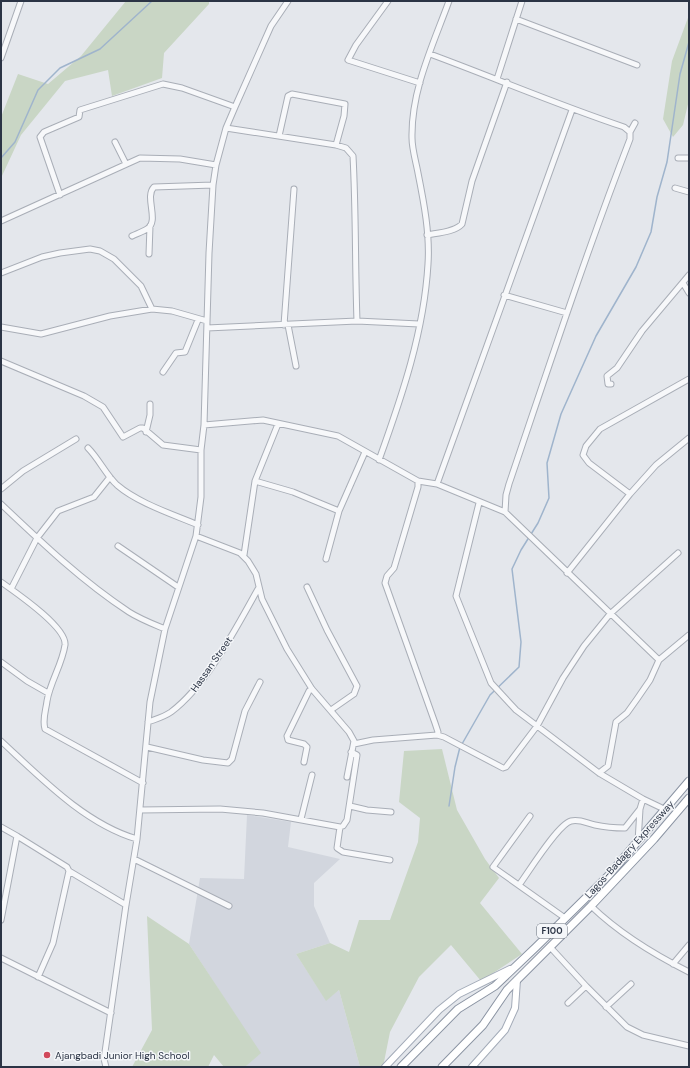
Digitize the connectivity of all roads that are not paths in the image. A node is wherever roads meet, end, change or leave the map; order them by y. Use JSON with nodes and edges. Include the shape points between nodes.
{"nodes":[{"id":1,"x":21,"y":1,"type":"edge"},
{"id":2,"x":288,"y":1,"type":"edge"},
{"id":3,"x":388,"y":1,"type":"edge"},
{"id":4,"x":449,"y":1,"type":"edge"},
{"id":5,"x":522,"y":1,"type":"edge"},
{"id":6,"x":516,"y":19,"type":"junction"},
{"id":7,"x":430,"y":54,"type":"junction"},
{"id":8,"x":1,"y":58,"type":"edge"},
{"id":9,"x":637,"y":65,"type":"dead end"},
{"id":10,"x":497,"y":79,"type":"junction"},
{"id":11,"x":420,"y":82,"type":"junction"},
{"id":12,"x":507,"y":82,"type":"junction"},
{"id":13,"x":234,"y":107,"type":"junction"},
{"id":14,"x":572,"y":110,"type":"junction"},
{"id":15,"x":635,"y":123,"type":"dead end"},
{"id":16,"x":226,"y":128,"type":"junction"},
{"id":17,"x":630,"y":132,"type":"junction"},
{"id":18,"x":278,"y":136,"type":"junction"},
{"id":19,"x":115,"y":142,"type":"dead end"},
{"id":20,"x":336,"y":145,"type":"junction"},
{"id":21,"x":678,"y":158,"type":"dead end"},
{"id":22,"x":689,"y":158,"type":"edge"},
{"id":23,"x":126,"y":164,"type":"junction"},
{"id":24,"x":216,"y":164,"type":"junction"},
{"id":25,"x":213,"y":185,"type":"junction"},
{"id":26,"x":675,"y":188,"type":"dead end"},
{"id":27,"x":294,"y":189,"type":"dead end"},
{"id":28,"x":689,"y":192,"type":"edge"},
{"id":29,"x":60,"y":195,"type":"junction"},
{"id":30,"x":1,"y":221,"type":"edge"},
{"id":31,"x":150,"y":226,"type":"junction"},
{"id":32,"x":427,"y":234,"type":"junction"},
{"id":33,"x":132,"y":236,"type":"dead end"},
{"id":34,"x":149,"y":254,"type":"dead end"},
{"id":35,"x":1,"y":273,"type":"edge"},
{"id":36,"x":689,"y":275,"type":"edge"},
{"id":37,"x":683,"y":284,"type":"junction"},
{"id":38,"x":689,"y":292,"type":"edge"},
{"id":39,"x":504,"y":295,"type":"junction"},
{"id":40,"x":152,"y":309,"type":"junction"},
{"id":41,"x":567,"y":313,"type":"junction"},
{"id":42,"x":198,"y":320,"type":"junction"},
{"id":43,"x":207,"y":321,"type":"junction"},
{"id":44,"x":357,"y":321,"type":"junction"},
{"id":45,"x":419,"y":324,"type":"junction"},
{"id":46,"x":286,"y":325,"type":"junction"},
{"id":47,"x":1,"y":327,"type":"edge"},
{"id":48,"x":207,"y":328,"type":"junction"},
{"id":49,"x":1,"y":361,"type":"edge"},
{"id":50,"x":296,"y":366,"type":"dead end"},
{"id":51,"x":162,"y":372,"type":"dead end"},
{"id":52,"x":689,"y":379,"type":"edge"},
{"id":53,"x":611,"y":384,"type":"dead end"},
{"id":54,"x":150,"y":404,"type":"dead end"},
{"id":55,"x":278,"y":424,"type":"junction"},
{"id":56,"x":204,"y":425,"type":"junction"},
{"id":57,"x":146,"y":432,"type":"junction"},
{"id":58,"x":689,"y":438,"type":"edge"},
{"id":59,"x":76,"y":439,"type":"dead end"},
{"id":60,"x":88,"y":448,"type":"dead end"},
{"id":61,"x":201,"y":450,"type":"junction"},
{"id":62,"x":365,"y":452,"type":"junction"},
{"id":63,"x":379,"y":460,"type":"junction"},
{"id":64,"x":110,"y":477,"type":"junction"},
{"id":65,"x":255,"y":481,"type":"junction"},
{"id":66,"x":418,"y":481,"type":"junction"},
{"id":67,"x":437,"y":484,"type":"junction"},
{"id":68,"x":1,"y":488,"type":"edge"},
{"id":69,"x":630,"y":494,"type":"junction"},
{"id":70,"x":479,"y":502,"type":"junction"},
{"id":71,"x":1,"y":504,"type":"edge"},
{"id":72,"x":339,"y":511,"type":"junction"},
{"id":73,"x":505,"y":512,"type":"junction"},
{"id":74,"x":198,"y":525,"type":"junction"},
{"id":75,"x":196,"y":536,"type":"junction"},
{"id":76,"x":37,"y":538,"type":"junction"},
{"id":77,"x":118,"y":546,"type":"dead end"},
{"id":78,"x":678,"y":553,"type":"dead end"},
{"id":79,"x":244,"y":555,"type":"junction"},
{"id":80,"x":326,"y":559,"type":"dead end"},
{"id":81,"x":567,"y":573,"type":"junction"},
{"id":82,"x":1,"y":582,"type":"edge"},
{"id":83,"x":178,"y":587,"type":"junction"},
{"id":84,"x":307,"y":587,"type":"dead end"},
{"id":85,"x":11,"y":589,"type":"junction"},
{"id":86,"x":258,"y":589,"type":"junction"},
{"id":87,"x":610,"y":614,"type":"junction"},
{"id":88,"x":165,"y":629,"type":"junction"},
{"id":89,"x":689,"y":635,"type":"edge"},
{"id":90,"x":659,"y":660,"type":"junction"},
{"id":91,"x":1,"y":662,"type":"edge"},
{"id":92,"x":260,"y":682,"type":"dead end"},
{"id":93,"x":312,"y":689,"type":"junction"},
{"id":94,"x":48,"y":693,"type":"junction"},
{"id":95,"x":331,"y":710,"type":"junction"},
{"id":96,"x":148,"y":722,"type":"junction"},
{"id":97,"x":536,"y":726,"type":"junction"},
{"id":98,"x":436,"y":735,"type":"junction"},
{"id":99,"x":1,"y":741,"type":"edge"},
{"id":100,"x":354,"y":744,"type":"junction"},
{"id":101,"x":147,"y":747,"type":"junction"},
{"id":102,"x":351,"y":752,"type":"junction"},
{"id":103,"x":304,"y":762,"type":"dead end"},
{"id":104,"x":599,"y":773,"type":"junction"},
{"id":105,"x":312,"y":775,"type":"dead end"},
{"id":106,"x":346,"y":777,"type":"dead end"},
{"id":107,"x":689,"y":781,"type":"edge"},
{"id":108,"x":143,"y":782,"type":"junction"},
{"id":109,"x":689,"y":798,"type":"edge"},
{"id":110,"x":643,"y":799,"type":"junction"},
{"id":111,"x":350,"y":806,"type":"junction"},
{"id":112,"x":664,"y":809,"type":"junction"},
{"id":113,"x":140,"y":810,"type":"junction"},
{"id":114,"x":640,"y":810,"type":"junction"},
{"id":115,"x":391,"y":812,"type":"dead end"},
{"id":116,"x":530,"y":816,"type":"dead end"},
{"id":117,"x":300,"y":819,"type":"junction"},
{"id":118,"x":1,"y":827,"type":"edge"},
{"id":119,"x":340,"y":827,"type":"junction"},
{"id":120,"x":17,"y":836,"type":"junction"},
{"id":121,"x":137,"y":839,"type":"junction"},
{"id":122,"x":638,"y":842,"type":"junction"},
{"id":123,"x":134,"y":859,"type":"junction"},
{"id":124,"x":390,"y":860,"type":"dead end"},
{"id":125,"x":68,"y":871,"type":"junction"},
{"id":126,"x":520,"y":885,"type":"junction"},
{"id":127,"x":126,"y":906,"type":"junction"},
{"id":128,"x":229,"y":906,"type":"dead end"},
{"id":129,"x":591,"y":906,"type":"junction"},
{"id":130,"x":565,"y":918,"type":"junction"},
{"id":131,"x":1,"y":920,"type":"edge"},
{"id":132,"x":689,"y":945,"type":"edge"},
{"id":133,"x":551,"y":948,"type":"junction"},
{"id":134,"x":1,"y":958,"type":"edge"},
{"id":135,"x":673,"y":964,"type":"junction"},
{"id":136,"x":517,"y":966,"type":"junction"},
{"id":137,"x":689,"y":972,"type":"edge"},
{"id":138,"x":38,"y":977,"type":"junction"},
{"id":139,"x":517,"y":980,"type":"junction"},
{"id":140,"x":631,"y":984,"type":"dead end"},
{"id":141,"x":586,"y":986,"type":"junction"},
{"id":142,"x":568,"y":1003,"type":"dead end"},
{"id":143,"x":606,"y":1007,"type":"junction"},
{"id":144,"x":111,"y":1013,"type":"junction"},
{"id":145,"x":689,"y":1046,"type":"edge"},
{"id":146,"x":106,"y":1067,"type":"edge"},
{"id":147,"x":386,"y":1067,"type":"edge"},
{"id":148,"x":401,"y":1067,"type":"edge"},
{"id":149,"x":442,"y":1067,"type":"edge"},
{"id":150,"x":472,"y":1067,"type":"edge"}],
"edges":[{"from":1,"to":8,"type":"street"},
{"from":2,"to":13,"type":"street","via":[[271,26]]},
{"from":3,"to":11,"type":"street","via":[[348,60]]},
{"from":4,"to":7,"type":"street"},
{"from":5,"to":6,"type":"street"},
{"from":6,"to":9,"type":"street"},
{"from":6,"to":10,"type":"street"},
{"from":7,"to":10,"type":"street"},
{"from":7,"to":11,"type":"street"},
{"from":10,"to":12,"type":"street"},
{"from":11,"to":32,"type":"street","via":[[414,109],[412,139],[426,212]]},
{"from":12,"to":14,"type":"street"},
{"from":12,"to":32,"type":"street","via":[[472,181],[462,224],[459,228]]},
{"from":13,"to":16,"type":"street"},
{"from":13,"to":29,"type":"street","via":[[182,88],[163,84],[80,110],[79,117],[44,132],[40,137]]},
{"from":14,"to":17,"type":"street","via":[[624,127]]},
{"from":14,"to":39,"type":"street"},
{"from":15,"to":17,"type":"street"},
{"from":16,"to":18,"type":"street"},
{"from":16,"to":24,"type":"street"},
{"from":17,"to":41,"type":"street","via":[[630,139]]},
{"from":18,"to":20,"type":"street"},
{"from":18,"to":20,"type":"street","via":[[288,96],[292,94],[345,104]]},
{"from":19,"to":23,"type":"street"},
{"from":20,"to":44,"type":"street","via":[[346,148],[353,156]]},
{"from":21,"to":22,"type":"street"},
{"from":23,"to":24,"type":"street","via":[[140,158],[180,159]]},
{"from":23,"to":29,"type":"street"},
{"from":24,"to":25,"type":"street"},
{"from":25,"to":31,"type":"street","via":[[154,187],[151,192]]},
{"from":25,"to":43,"type":"street"},
{"from":26,"to":28,"type":"street"},
{"from":27,"to":46,"type":"street"},
{"from":29,"to":30,"type":"street"},
{"from":31,"to":33,"type":"street"},
{"from":31,"to":34,"type":"street"},
{"from":32,"to":45,"type":"street","via":[[429,263]]},
{"from":35,"to":40,"type":"street","via":[[60,253],[90,249],[100,251],[114,259],[142,286]]},
{"from":36,"to":37,"type":"street"},
{"from":37,"to":38,"type":"street"},
{"from":37,"to":53,"type":"street","via":[[642,331],[617,368],[607,376],[608,384]]},
{"from":39,"to":41,"type":"street"},
{"from":39,"to":67,"type":"street"},
{"from":40,"to":42,"type":"street","via":[[172,311]]},
{"from":40,"to":47,"type":"street","via":[[110,316],[41,334]]},
{"from":41,"to":73,"type":"street","via":[[506,495]]},
{"from":42,"to":43,"type":"street"},
{"from":42,"to":51,"type":"street","via":[[185,352],[176,354]]},
{"from":43,"to":48,"type":"street"},
{"from":44,"to":45,"type":"street"},
{"from":44,"to":46,"type":"street"},
{"from":45,"to":63,"type":"street","via":[[412,362]]},
{"from":46,"to":48,"type":"street"},
{"from":46,"to":50,"type":"street"},
{"from":48,"to":56,"type":"street"},
{"from":49,"to":57,"type":"street","via":[[98,404],[107,411],[124,437],[140,428]]},
{"from":52,"to":69,"type":"street","via":[[600,429],[584,450],[583,455],[589,463]]},
{"from":54,"to":57,"type":"street"},
{"from":55,"to":56,"type":"street","via":[[263,420]]},
{"from":55,"to":62,"type":"street","via":[[338,436]]},
{"from":55,"to":65,"type":"street"},
{"from":56,"to":61,"type":"street"},
{"from":57,"to":61,"type":"street","via":[[163,445]]},
{"from":58,"to":69,"type":"street","via":[[656,466]]},
{"from":59,"to":68,"type":"street","via":[[23,471]]},
{"from":60,"to":64,"type":"street"},
{"from":61,"to":74,"type":"street"},
{"from":62,"to":63,"type":"street"},
{"from":62,"to":72,"type":"street"},
{"from":63,"to":66,"type":"street"},
{"from":64,"to":74,"type":"street","via":[[123,489],[160,510]]},
{"from":64,"to":76,"type":"street","via":[[94,497],[58,511]]},
{"from":65,"to":72,"type":"street","via":[[293,492]]},
{"from":65,"to":79,"type":"street"},
{"from":66,"to":67,"type":"street"},
{"from":66,"to":98,"type":"street","via":[[394,568],[385,583],[436,723]]},
{"from":67,"to":70,"type":"street"},
{"from":69,"to":81,"type":"street"},
{"from":70,"to":73,"type":"street"},
{"from":70,"to":97,"type":"street","via":[[456,596],[466,625],[495,688]]},
{"from":71,"to":76,"type":"street"},
{"from":72,"to":80,"type":"street"},
{"from":73,"to":81,"type":"street"},
{"from":74,"to":75,"type":"street"},
{"from":75,"to":79,"type":"street"},
{"from":75,"to":83,"type":"street"},
{"from":76,"to":85,"type":"street"},
{"from":76,"to":88,"type":"street","via":[[95,588],[131,613]]},
{"from":77,"to":83,"type":"street"},
{"from":78,"to":87,"type":"street"},
{"from":79,"to":86,"type":"street","via":[[254,570]]},
{"from":81,"to":87,"type":"street"},
{"from":82,"to":85,"type":"street"},
{"from":83,"to":88,"type":"street"},
{"from":84,"to":95,"type":"street","via":[[326,630],[356,686],[354,694]]},
{"from":85,"to":94,"type":"street","via":[[64,636],[65,645]]},
{"from":86,"to":93,"type":"street","via":[[287,650]]},
{"from":86,"to":96,"type":"street","name":"Hassan Street","via":[[232,634],[194,690],[170,713]]},
{"from":87,"to":90,"type":"street"},
{"from":87,"to":97,"type":"street","via":[[584,646]]},
{"from":88,"to":96,"type":"street","via":[[154,678]]},
{"from":89,"to":90,"type":"street"},
{"from":90,"to":104,"type":"street","via":[[637,699],[616,722],[608,766]]},
{"from":91,"to":94,"type":"street"},
{"from":92,"to":101,"type":"street","via":[[245,711],[234,753],[228,763]]},
{"from":93,"to":95,"type":"street"},
{"from":93,"to":103,"type":"street","via":[[287,736],[288,740],[307,746]]},
{"from":94,"to":108,"type":"street","via":[[45,729]]},
{"from":95,"to":100,"type":"street","via":[[349,732]]},
{"from":96,"to":101,"type":"street"},
{"from":97,"to":98,"type":"street","via":[[520,751],[503,768]]},
{"from":97,"to":104,"type":"street"},
{"from":98,"to":100,"type":"street"},
{"from":99,"to":121,"type":"street","via":[[62,798],[120,832]]},
{"from":100,"to":102,"type":"street"},
{"from":101,"to":108,"type":"street"},
{"from":102,"to":106,"type":"street"},
{"from":102,"to":111,"type":"street","via":[[357,755]]},
{"from":104,"to":110,"type":"street"},
{"from":105,"to":117,"type":"street"},
{"from":107,"to":112,"type":"highway","name":"Lagos-Badagry Expressway","number":"F100"},
{"from":108,"to":113,"type":"street"},
{"from":109,"to":129,"type":"highway","name":"Lagos-Badagry Expressway","number":"F100"},
{"from":110,"to":112,"type":"street"},
{"from":110,"to":114,"type":"street"},
{"from":111,"to":115,"type":"street"},
{"from":111,"to":119,"type":"street","via":[[345,824]]},
{"from":112,"to":122,"type":"highway","name":"Lagos-Badagry Expressway","number":"F100"},
{"from":113,"to":117,"type":"street","via":[[220,809]]},
{"from":113,"to":121,"type":"street"},
{"from":114,"to":122,"type":"street"},
{"from":114,"to":126,"type":"street","via":[[625,828],[594,825],[585,821],[567,823],[553,837]]},
{"from":116,"to":126,"type":"street","via":[[493,867]]},
{"from":117,"to":119,"type":"street"},
{"from":118,"to":120,"type":"street"},
{"from":119,"to":124,"type":"street","via":[[339,851]]},
{"from":120,"to":125,"type":"street","via":[[67,867]]},
{"from":120,"to":131,"type":"street"},
{"from":121,"to":123,"type":"street"},
{"from":122,"to":130,"type":"highway","name":"Lagos-Badagry Expressway","number":"F100"},
{"from":123,"to":127,"type":"street"},
{"from":123,"to":128,"type":"street"},
{"from":125,"to":127,"type":"street"},
{"from":125,"to":138,"type":"street","via":[[53,943]]},
{"from":126,"to":130,"type":"street"},
{"from":127,"to":144,"type":"street"},
{"from":129,"to":133,"type":"highway","name":"Lagos-Badagry Expressway","number":"F100"},
{"from":129,"to":135,"type":"street","via":[[608,923],[654,955]]},
{"from":130,"to":136,"type":"highway","name":"Lagos-Badagry Expressway","number":"F100"},
{"from":132,"to":135,"type":"street"},
{"from":133,"to":139,"type":"highway","name":"Lagos-Badagry Expressway","number":"F100"},
{"from":133,"to":141,"type":"street"},
{"from":134,"to":138,"type":"street"},
{"from":135,"to":137,"type":"street"},
{"from":136,"to":147,"type":"main road","name":"Lagos-Badagry Expressway","via":[[459,994],[439,1010]]},
{"from":136,"to":148,"type":"highway","name":"Lagos-Badagry Expressway","number":"F100","via":[[495,986],[458,1009]]},
{"from":138,"to":144,"type":"street"},
{"from":139,"to":149,"type":"highway","name":"Lagos-Badagry Expressway","number":"F100","via":[[507,990],[483,1026]]},
{"from":139,"to":150,"type":"main road","via":[[515,1008],[505,1030]]},
{"from":140,"to":143,"type":"street"},
{"from":141,"to":142,"type":"street"},
{"from":141,"to":143,"type":"street"},
{"from":143,"to":145,"type":"street","via":[[627,1028]]},
{"from":144,"to":146,"type":"street","via":[[104,1058]]}]}
